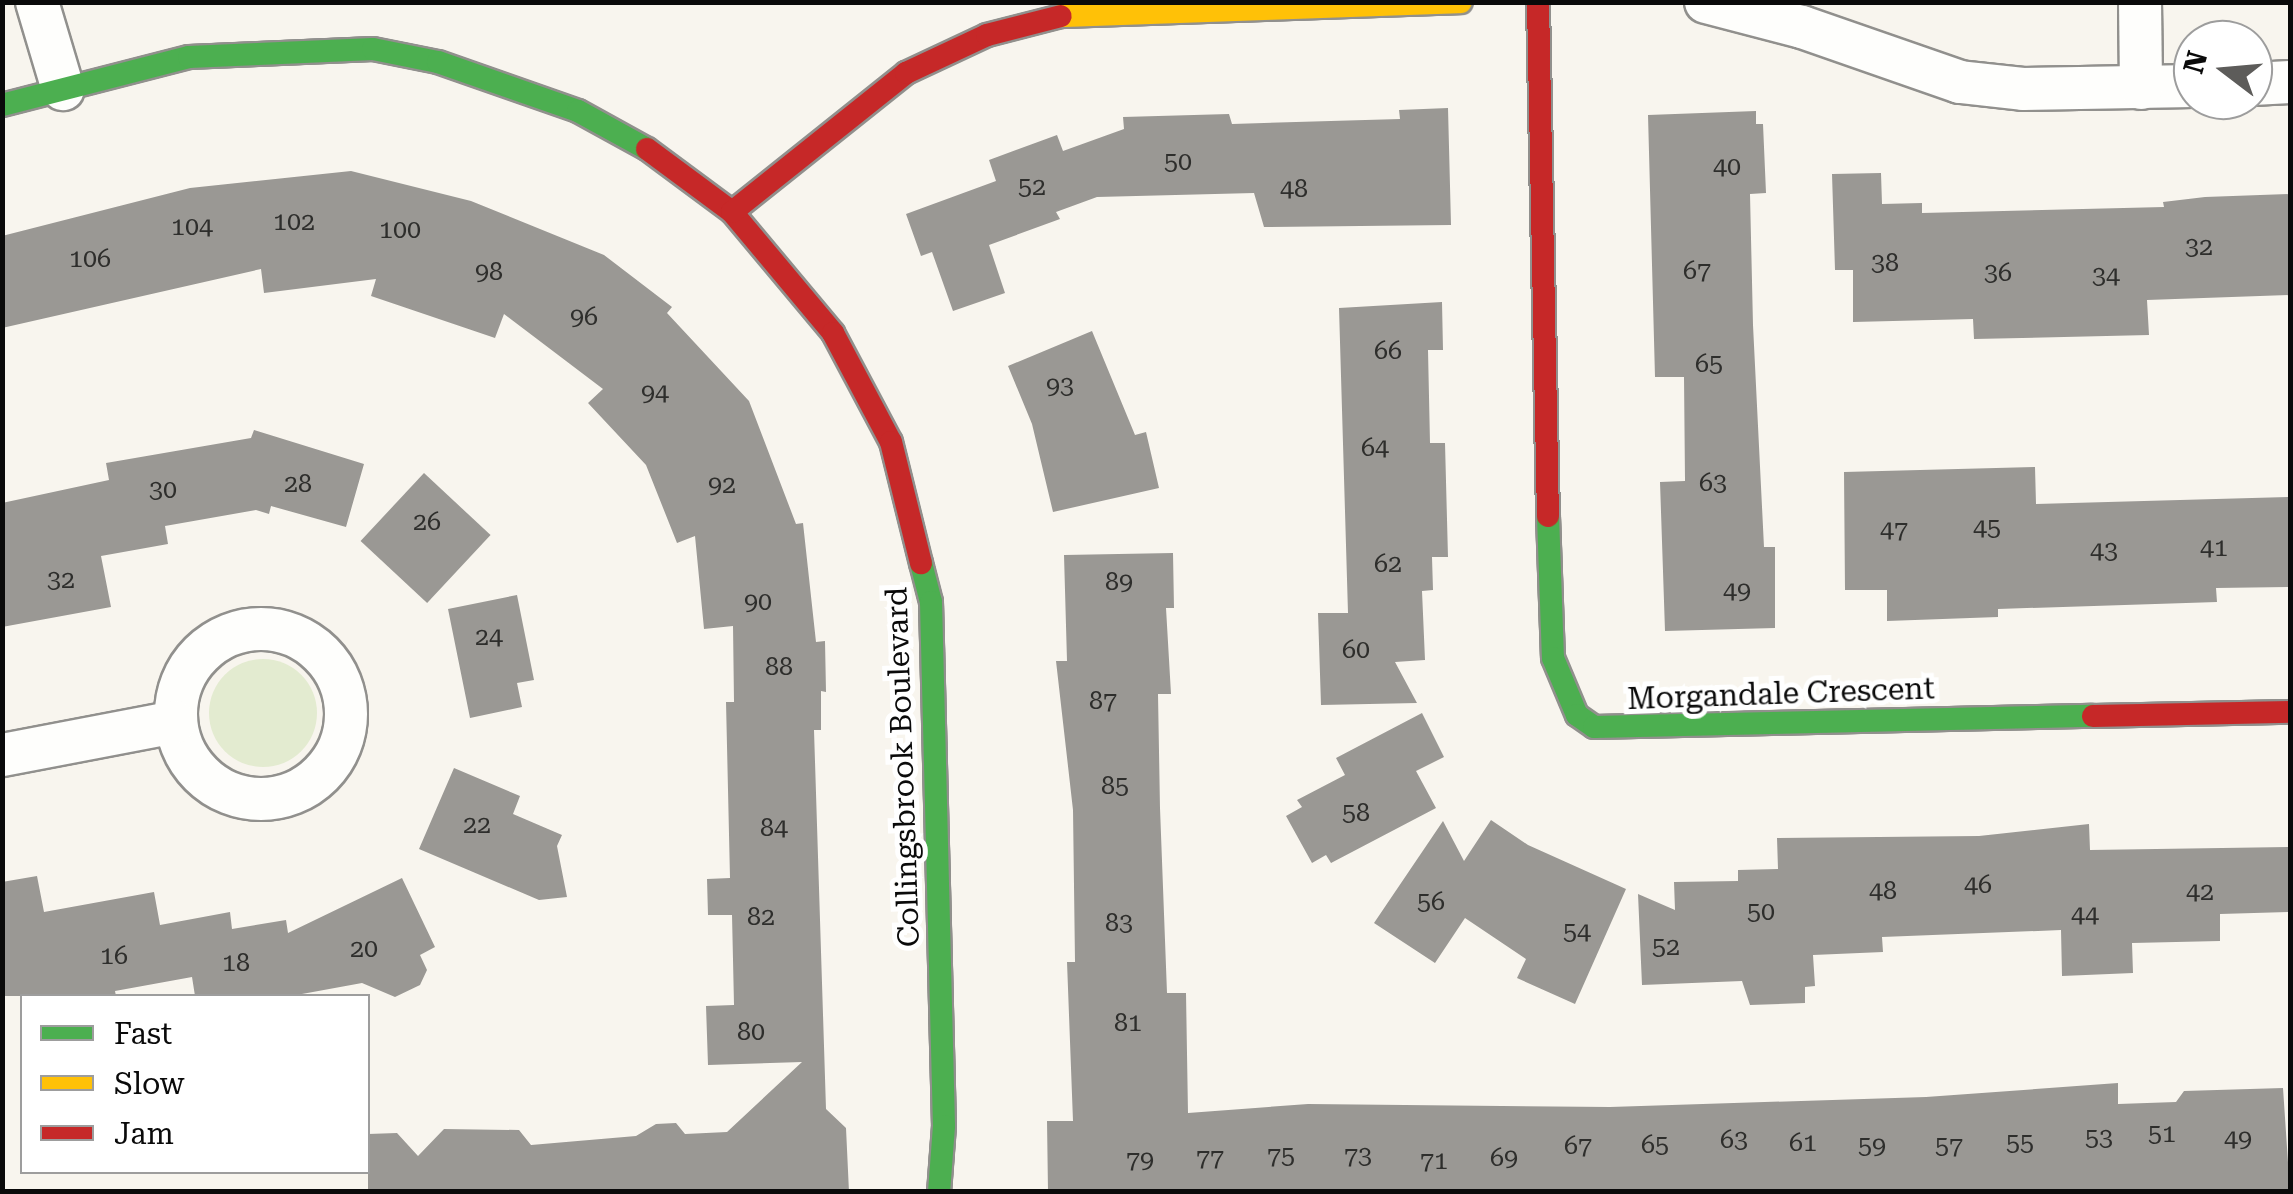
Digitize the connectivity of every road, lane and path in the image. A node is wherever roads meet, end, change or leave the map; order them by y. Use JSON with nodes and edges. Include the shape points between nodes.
{"nodes":[{"id":1,"x":36,"y":2,"type":"edge"},
{"id":2,"x":1461,"y":2,"type":"edge"},
{"id":3,"x":1538,"y":2,"type":"edge"},
{"id":4,"x":1706,"y":2,"type":"edge"},
{"id":5,"x":2140,"y":2,"type":"edge"},
{"id":6,"x":2173,"y":87,"type":"edge"},
{"id":7,"x":2141,"y":88,"type":"junction"},
{"id":8,"x":63,"y":89,"type":"junction"},
{"id":9,"x":2,"y":105,"type":"edge"},
{"id":10,"x":732,"y":212,"type":"junction"},
{"id":11,"x":2290,"y":712,"type":"edge"},
{"id":12,"x":176,"y":722,"type":"junction"},
{"id":13,"x":2,"y":755,"type":"edge"},
{"id":14,"x":939,"y":1192,"type":"edge"}],
"edges":[{"from":1,"to":8,"type":"street"},
{"from":2,"to":10,"type":"street","via":[[1064,14],[987,35],[906,73]]},
{"from":3,"to":11,"type":"street","name":"Morgandale Crescent","via":[[1550,623],[1552,658],[1576,715],[1594,727],[1628,731],[1714,723]]},
{"from":4,"to":7,"type":"street","via":[[1960,82]]},
{"from":5,"to":7,"type":"street"},
{"from":6,"to":7,"type":"street"},
{"from":8,"to":9,"type":"street","name":"Collingsbrook Boulevard"},
{"from":8,"to":10,"type":"street","name":"Collingsbrook Boulevard","via":[[188,58],[373,48],[438,62],[578,110],[644,147]]},
{"from":10,"to":14,"type":"street","name":"Collingsbrook Boulevard","via":[[833,333],[860,379],[891,442],[921,554],[931,602],[937,746],[944,1126]]},
{"from":12,"to":12,"type":"street","via":[[198,773],[249,800],[278,798],[327,769],[346,716],[331,664],[286,632],[258,628],[207,647],[177,694]]},
{"from":12,"to":13,"type":"street"}]}
